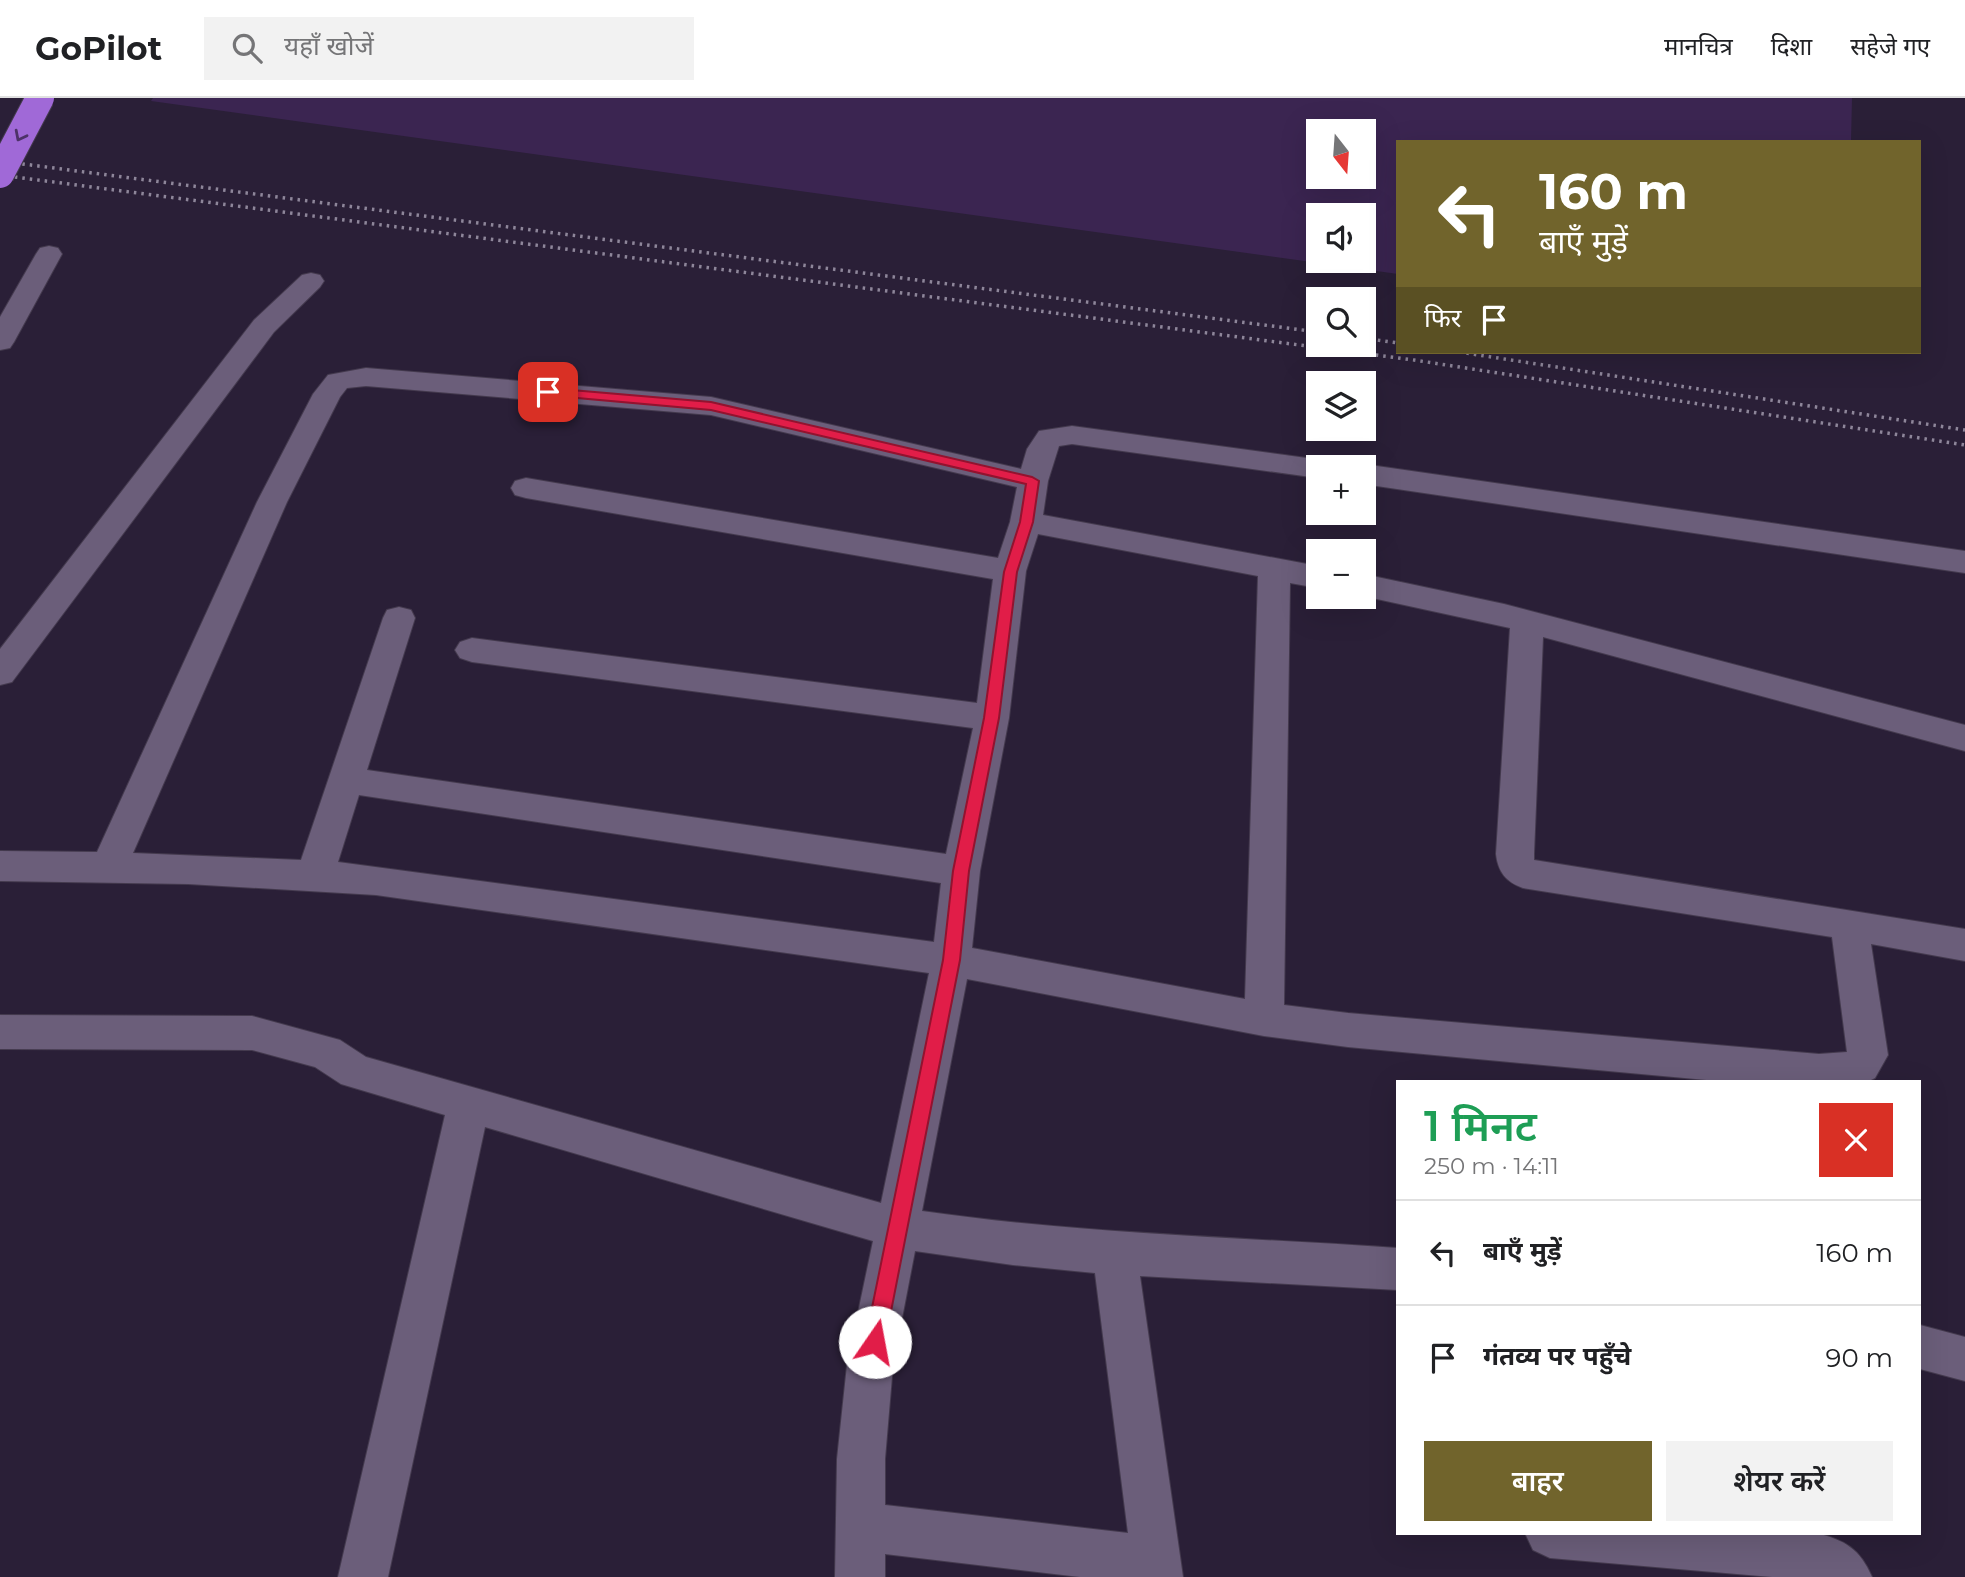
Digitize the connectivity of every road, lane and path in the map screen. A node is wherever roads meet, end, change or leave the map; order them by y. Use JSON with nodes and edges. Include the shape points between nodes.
{"nodes":[{"id":1,"x":40,"y":98,"type":"edge"},
{"id":2,"x":0,"y":174,"type":"edge"},
{"id":3,"x":49,"y":254,"type":"dead end"},
{"id":4,"x":311,"y":281,"type":"dead end"},
{"id":5,"x":0,"y":342,"type":"edge"},
{"id":6,"x":1306,"y":466,"type":"edge"},
{"id":7,"x":1376,"y":476,"type":"edge"},
{"id":8,"x":1032,"y":481,"type":"junction"},
{"id":9,"x":526,"y":488,"type":"dead end"},
{"id":10,"x":1026,"y":522,"type":"junction"},
{"id":11,"x":1965,"y":562,"type":"edge"},
{"id":12,"x":1274,"y":569,"type":"junction"},
{"id":13,"x":1010,"y":572,"type":"junction"},
{"id":14,"x":1306,"y":575,"type":"edge"},
{"id":15,"x":1376,"y":587,"type":"edge"},
{"id":16,"x":399,"y":618,"type":"dead end"},
{"id":17,"x":1527,"y":622,"type":"junction"},
{"id":18,"x":472,"y":650,"type":"dead end"},
{"id":19,"x":0,"y":673,"type":"edge"},
{"id":20,"x":992,"y":718,"type":"junction"},
{"id":21,"x":1965,"y":737,"type":"edge"},
{"id":22,"x":346,"y":780,"type":"junction"},
{"id":23,"x":0,"y":866,"type":"edge"},
{"id":24,"x":109,"y":866,"type":"junction"},
{"id":25,"x":961,"y":871,"type":"junction"},
{"id":26,"x":315,"y":875,"type":"junction"},
{"id":27,"x":1849,"y":924,"type":"junction"},
{"id":28,"x":1965,"y":945,"type":"edge"},
{"id":29,"x":951,"y":960,"type":"junction"},
{"id":30,"x":1264,"y":1019,"type":"junction"},
{"id":31,"x":0,"y":1032,"type":"edge"},
{"id":32,"x":1568,"y":1065,"type":"edge"},
{"id":33,"x":469,"y":1103,"type":"junction"},
{"id":34,"x":900,"y":1228,"type":"junction"},
{"id":35,"x":1115,"y":1254,"type":"junction"},
{"id":36,"x":1396,"y":1269,"type":"edge"},
{"id":37,"x":1921,"y":1347,"type":"edge"},
{"id":38,"x":1965,"y":1359,"type":"edge"},
{"id":39,"x":860,"y":1527,"type":"junction"},
{"id":40,"x":1573,"y":1535,"type":"edge"},
{"id":41,"x":1157,"y":1569,"type":"edge"},
{"id":42,"x":363,"y":1577,"type":"edge"},
{"id":43,"x":860,"y":1577,"type":"edge"},
{"id":44,"x":1847,"y":1577,"type":"edge"}],
"edges":[{"from":1,"to":2,"type":"highway","one_way":true,"bridge":true},
{"from":3,"to":5,"type":"street"},
{"from":4,"to":19,"type":"street","via":[[264,326]]},
{"from":6,"to":8,"type":"street","via":[[1072,435],[1049,438]]},
{"from":7,"to":11,"type":"street"},
{"from":8,"to":10,"type":"street"},
{"from":8,"to":24,"type":"street","via":[[711,406],[366,377],[338,381],[272,502]]},
{"from":9,"to":13,"type":"street"},
{"from":10,"to":12,"type":"street"},
{"from":10,"to":13,"type":"street"},
{"from":12,"to":14,"type":"street"},
{"from":12,"to":30,"type":"street"},
{"from":13,"to":20,"type":"street"},
{"from":15,"to":17,"type":"street"},
{"from":16,"to":22,"type":"street"},
{"from":17,"to":21,"type":"street"},
{"from":17,"to":27,"type":"street","via":[[1515,854],[1523,873]]},
{"from":18,"to":20,"type":"street"},
{"from":20,"to":25,"type":"street"},
{"from":22,"to":25,"type":"street"},
{"from":22,"to":26,"type":"street"},
{"from":23,"to":24,"type":"street"},
{"from":24,"to":26,"type":"street"},
{"from":25,"to":29,"type":"street"},
{"from":26,"to":29,"type":"street","via":[[443,888]]},
{"from":27,"to":28,"type":"street"},
{"from":27,"to":32,"type":"street","via":[[1868,1055],[1861,1066],[1819,1072]]},
{"from":29,"to":30,"type":"street"},
{"from":29,"to":34,"type":"street"},
{"from":30,"to":32,"type":"street"},
{"from":31,"to":33,"type":"street","via":[[252,1033],[326,1052],[355,1071]]},
{"from":33,"to":34,"type":"street"},
{"from":33,"to":42,"type":"street"},
{"from":34,"to":35,"type":"street","via":[[986,1242]]},
{"from":34,"to":39,"type":"street","via":[[870,1365]]},
{"from":35,"to":36,"type":"street"},
{"from":35,"to":41,"type":"street"},
{"from":37,"to":38,"type":"street"},
{"from":39,"to":41,"type":"street"},
{"from":39,"to":43,"type":"street"},
{"from":40,"to":44,"type":"street","via":[[1804,1555],[1834,1562]]}]}
